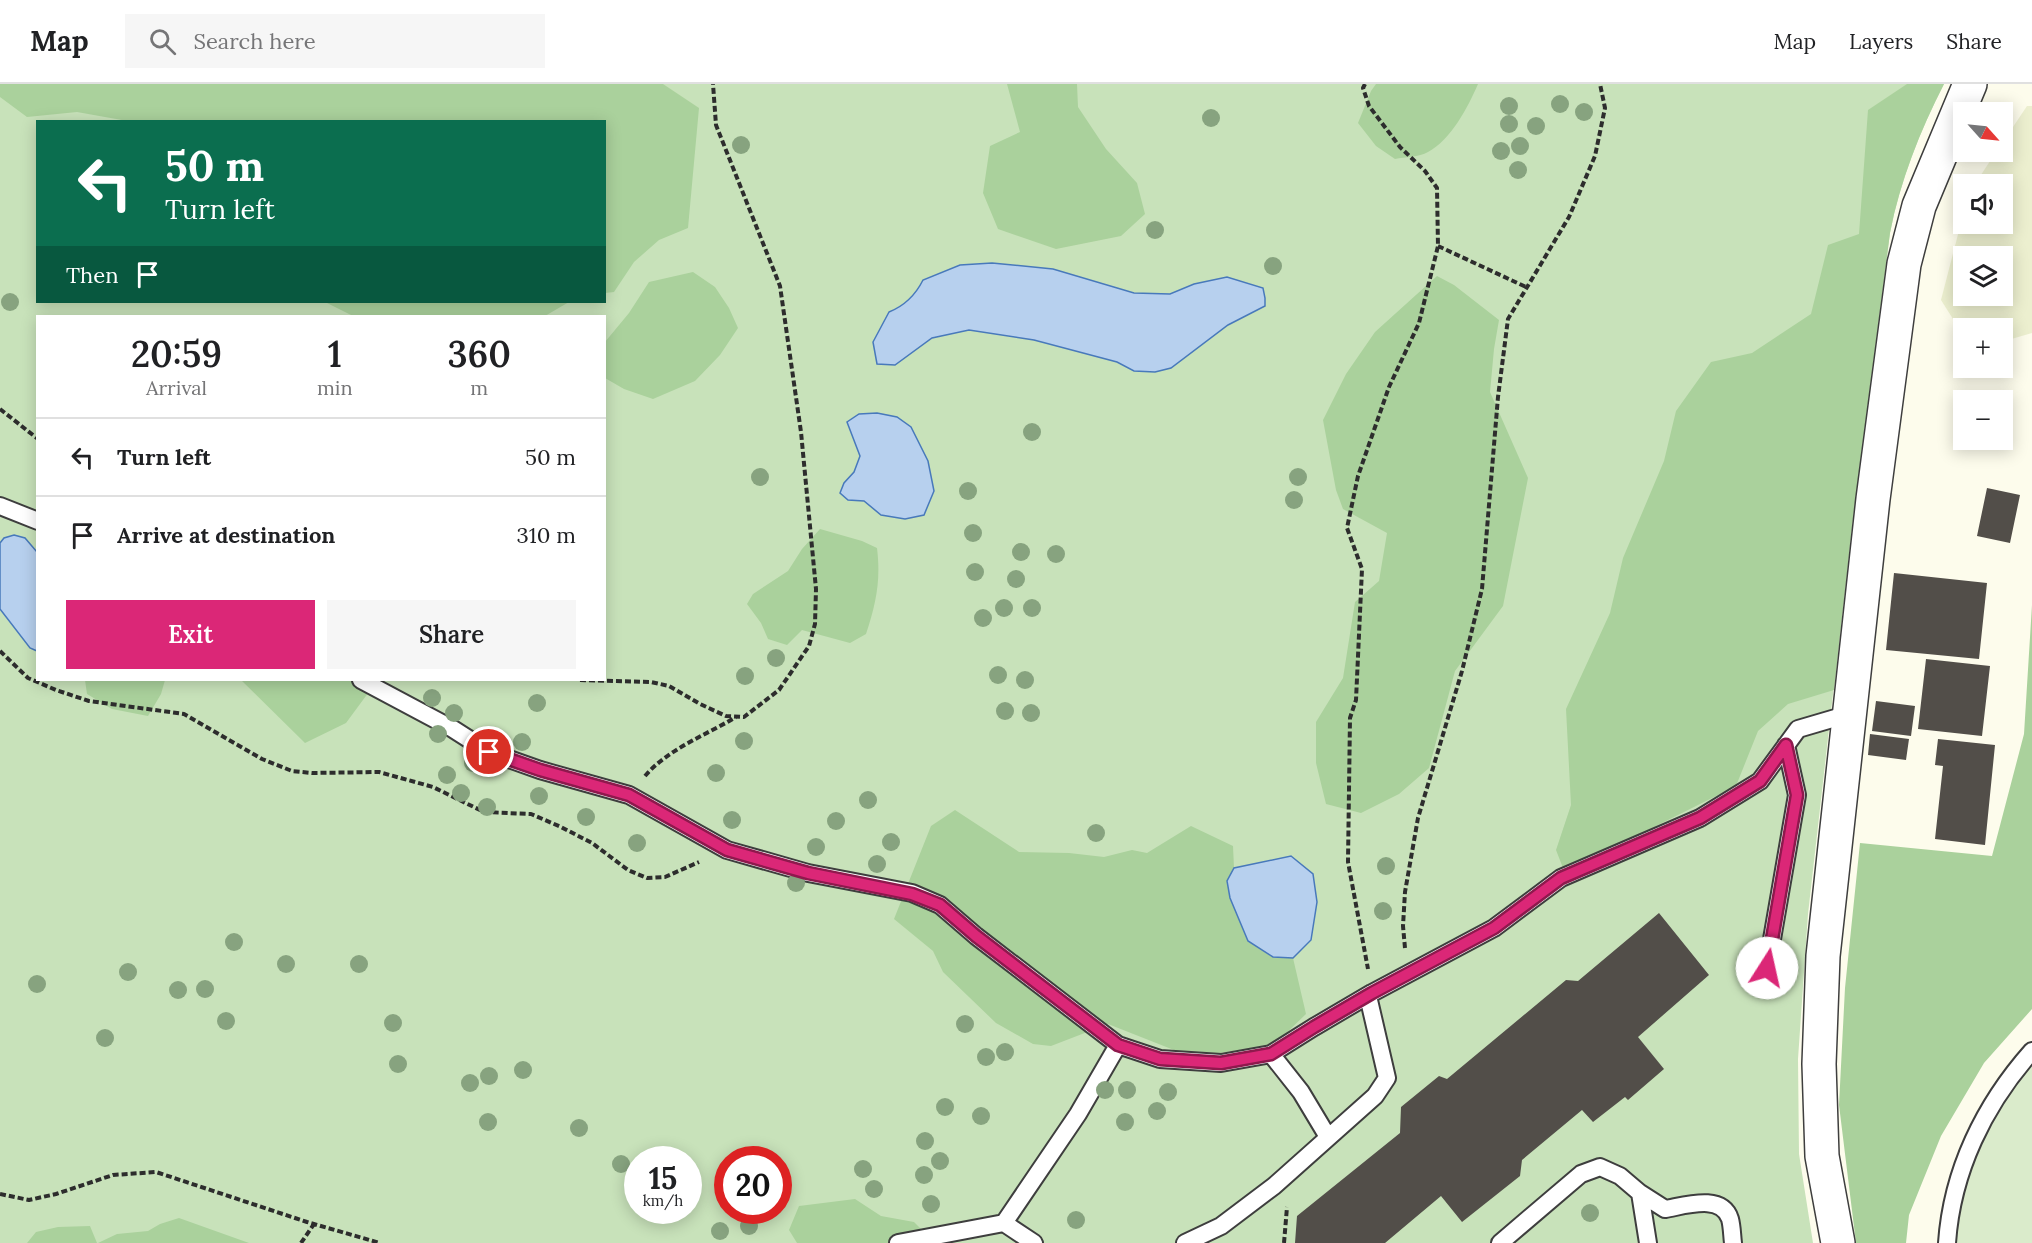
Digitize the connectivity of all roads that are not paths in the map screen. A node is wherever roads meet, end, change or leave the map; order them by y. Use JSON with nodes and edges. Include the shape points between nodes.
{"nodes":[{"id":1,"x":1970,"y":84,"type":"edge"},
{"id":2,"x":0,"y":506,"type":"edge"},
{"id":3,"x":36,"y":520,"type":"edge"},
{"id":4,"x":363,"y":681,"type":"edge"},
{"id":5,"x":1849,"y":714,"type":"junction"},
{"id":6,"x":1786,"y":745,"type":"junction"},
{"id":7,"x":1767,"y":968,"type":"dead end"},
{"id":8,"x":1370,"y":995,"type":"junction"},
{"id":9,"x":1118,"y":1045,"type":"junction"},
{"id":10,"x":2032,"y":1051,"type":"edge"},
{"id":11,"x":1271,"y":1054,"type":"junction"},
{"id":12,"x":1328,"y":1137,"type":"junction"},
{"id":13,"x":1640,"y":1193,"type":"junction"},
{"id":14,"x":1004,"y":1223,"type":"junction"},
{"id":15,"x":898,"y":1243,"type":"edge"},
{"id":16,"x":1034,"y":1243,"type":"edge"},
{"id":17,"x":1185,"y":1243,"type":"edge"},
{"id":18,"x":1500,"y":1243,"type":"edge"},
{"id":19,"x":1648,"y":1243,"type":"edge"},
{"id":20,"x":1733,"y":1243,"type":"edge"},
{"id":21,"x":1838,"y":1243,"type":"edge"},
{"id":22,"x":1947,"y":1243,"type":"edge"}],
"edges":[{"from":1,"to":5,"type":"street","via":[[1919,206],[1904,264]]},
{"from":2,"to":3,"type":"lane"},
{"from":4,"to":9,"type":"lane","via":[[489,752],[631,796],[727,850],[808,873],[912,894],[940,905]]},
{"from":5,"to":6,"type":"lane","via":[[1798,729]]},
{"from":5,"to":21,"type":"street","via":[[1823,956],[1819,1064],[1822,1156]]},
{"from":6,"to":7,"type":"lane","via":[[1797,795]]},
{"from":6,"to":8,"type":"lane","via":[[1760,781],[1700,818],[1561,878],[1494,928]]},
{"from":8,"to":11,"type":"lane"},
{"from":8,"to":12,"type":"lane","via":[[1387,1078],[1367,1105]]},
{"from":9,"to":11,"type":"lane","via":[[1160,1059],[1200,1062],[1221,1063]]},
{"from":9,"to":14,"type":"lane","via":[[1078,1114]]},
{"from":10,"to":22,"type":"lane","via":[[1995,1097],[1974,1137],[1958,1181]]},
{"from":11,"to":12,"type":"lane","via":[[1301,1092]]},
{"from":12,"to":17,"type":"lane","via":[[1274,1186],[1221,1226]]},
{"from":13,"to":18,"type":"lane","via":[[1620,1176],[1600,1167],[1581,1174]]},
{"from":13,"to":19,"type":"lane"},
{"from":13,"to":20,"type":"lane","via":[[1665,1209],[1710,1202],[1725,1209]]},
{"from":14,"to":15,"type":"lane"},
{"from":14,"to":16,"type":"lane"}]}
